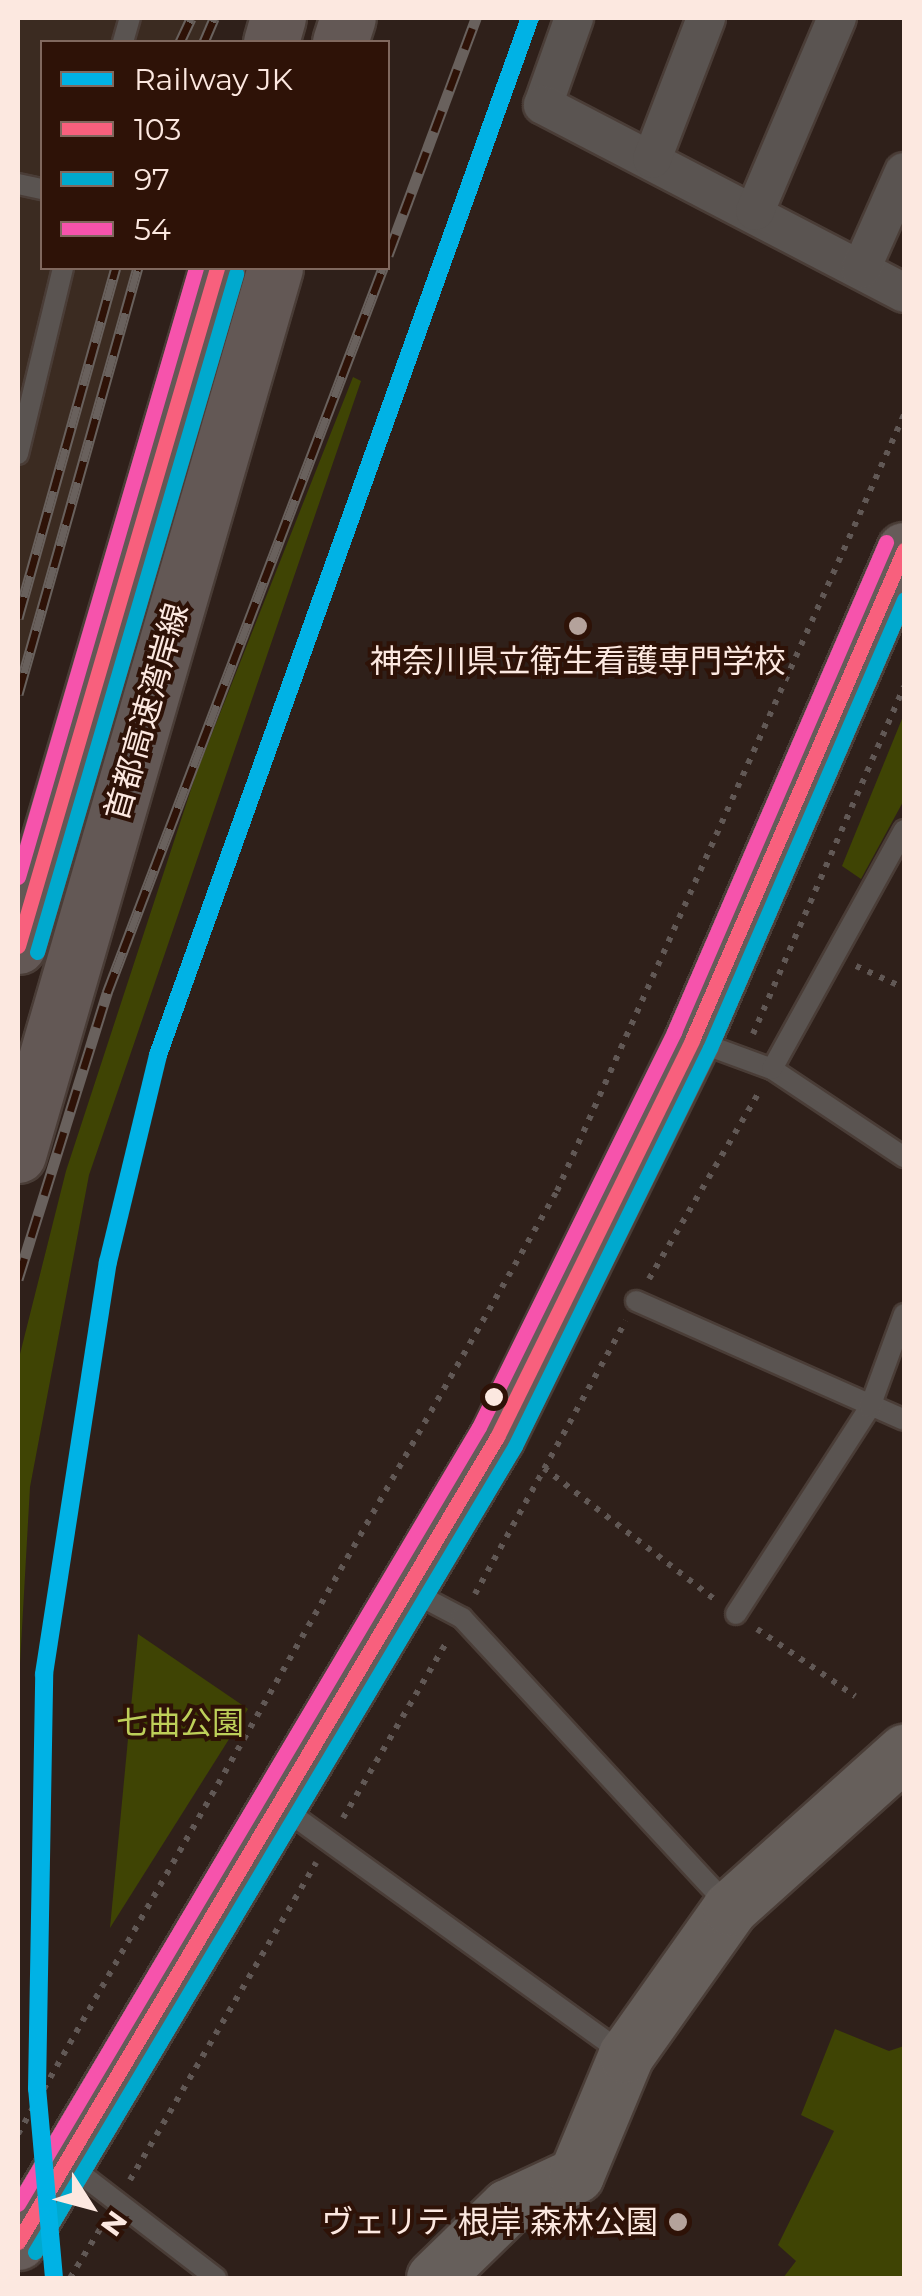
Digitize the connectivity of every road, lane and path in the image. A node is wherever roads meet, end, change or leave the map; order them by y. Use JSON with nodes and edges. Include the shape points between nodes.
{"nodes":[{"id":1,"x":574,"y":18,"type":"edge"},
{"id":2,"x":706,"y":18,"type":"edge"},
{"id":3,"x":837,"y":18,"type":"edge"},
{"id":4,"x":652,"y":159,"type":"junction"},
{"id":5,"x":904,"y":172,"type":"edge"},
{"id":6,"x":755,"y":211,"type":"junction"},
{"id":7,"x":861,"y":269,"type":"junction"},
{"id":8,"x":63,"y":270,"type":"edge"},
{"id":9,"x":204,"y":270,"type":"edge"},
{"id":10,"x":216,"y":270,"type":"edge"},
{"id":11,"x":263,"y":270,"type":"edge"},
{"id":12,"x":274,"y":270,"type":"edge"},
{"id":13,"x":904,"y":293,"type":"edge"},
{"id":14,"x":904,"y":415,"type":"edge"},
{"id":15,"x":18,"y":454,"type":"edge"},
{"id":16,"x":904,"y":550,"type":"edge"},
{"id":17,"x":904,"y":686,"type":"edge"},
{"id":18,"x":904,"y":830,"type":"edge"},
{"id":19,"x":18,"y":915,"type":"edge"},
{"id":20,"x":18,"y":946,"type":"edge"},
{"id":21,"x":832,"y":955,"type":"junction"},
{"id":22,"x":904,"y":988,"type":"edge"},
{"id":23,"x":692,"y":1040,"type":"junction"},
{"id":24,"x":742,"y":1058,"type":"junction"},
{"id":25,"x":772,"y":1069,"type":"junction"},
{"id":26,"x":18,"y":1120,"type":"edge"},
{"id":27,"x":18,"y":1155,"type":"edge"},
{"id":28,"x":904,"y":1157,"type":"edge"},
{"id":29,"x":636,"y":1301,"type":"junction"},
{"id":30,"x":904,"y":1314,"type":"edge"},
{"id":31,"x":870,"y":1407,"type":"junction"},
{"id":32,"x":904,"y":1420,"type":"edge"},
{"id":33,"x":544,"y":1468,"type":"junction"},
{"id":34,"x":409,"y":1590,"type":"junction"},
{"id":35,"x":736,"y":1614,"type":"junction"},
{"id":36,"x":462,"y":1618,"type":"junction"},
{"id":37,"x":855,"y":1696,"type":"dead end"},
{"id":38,"x":904,"y":1752,"type":"edge"},
{"id":39,"x":280,"y":1806,"type":"junction"},
{"id":40,"x":331,"y":1837,"type":"junction"},
{"id":41,"x":730,"y":1908,"type":"junction"},
{"id":42,"x":626,"y":2055,"type":"junction"},
{"id":43,"x":18,"y":2134,"type":"edge"},
{"id":44,"x":66,"y":2162,"type":"junction"},
{"id":45,"x":119,"y":2199,"type":"junction"},
{"id":46,"x":18,"y":2242,"type":"edge"},
{"id":47,"x":70,"y":2278,"type":"edge"},
{"id":48,"x":216,"y":2278,"type":"edge"},
{"id":49,"x":434,"y":2278,"type":"edge"}],
"edges":[{"from":1,"to":4,"type":"street","via":[[543,105]]},
{"from":2,"to":4,"type":"street"},
{"from":3,"to":6,"type":"street"},
{"from":4,"to":6,"type":"street"},
{"from":5,"to":7,"type":"street"},
{"from":6,"to":7,"type":"street"},
{"from":7,"to":13,"type":"street"},
{"from":8,"to":15,"type":"lane"},
{"from":9,"to":19,"type":"highway","name":"首都高速湾岸線"},
{"from":10,"to":20,"type":"highway"},
{"from":11,"to":26,"type":"highway"},
{"from":12,"to":27,"type":"highway","name":"首都高速湾岸線"},
{"from":14,"to":43,"type":"path","via":[[557,1191]]},
{"from":16,"to":23,"type":"main road"},
{"from":17,"to":24,"type":"path"},
{"from":18,"to":21,"type":"lane"},
{"from":21,"to":22,"type":"path"},
{"from":21,"to":25,"type":"lane"},
{"from":23,"to":24,"type":"lane"},
{"from":23,"to":34,"type":"main road","via":[[497,1437]]},
{"from":24,"to":25,"type":"lane"},
{"from":25,"to":28,"type":"lane"},
{"from":25,"to":29,"type":"path"},
{"from":29,"to":31,"type":"lane"},
{"from":29,"to":33,"type":"path"},
{"from":30,"to":31,"type":"lane"},
{"from":31,"to":32,"type":"lane"},
{"from":31,"to":35,"type":"lane"},
{"from":33,"to":35,"type":"path"},
{"from":33,"to":36,"type":"path"},
{"from":34,"to":36,"type":"lane"},
{"from":34,"to":39,"type":"main road"},
{"from":35,"to":37,"type":"path"},
{"from":36,"to":40,"type":"path"},
{"from":36,"to":41,"type":"lane"},
{"from":38,"to":41,"type":"street"},
{"from":39,"to":40,"type":"lane"},
{"from":39,"to":44,"type":"main road"},
{"from":40,"to":42,"type":"lane"},
{"from":40,"to":45,"type":"path"},
{"from":41,"to":42,"type":"street"},
{"from":42,"to":49,"type":"street","via":[[576,2175],[507,2207]]},
{"from":44,"to":45,"type":"lane"},
{"from":44,"to":46,"type":"main road"},
{"from":45,"to":47,"type":"path"},
{"from":45,"to":48,"type":"lane"}]}
